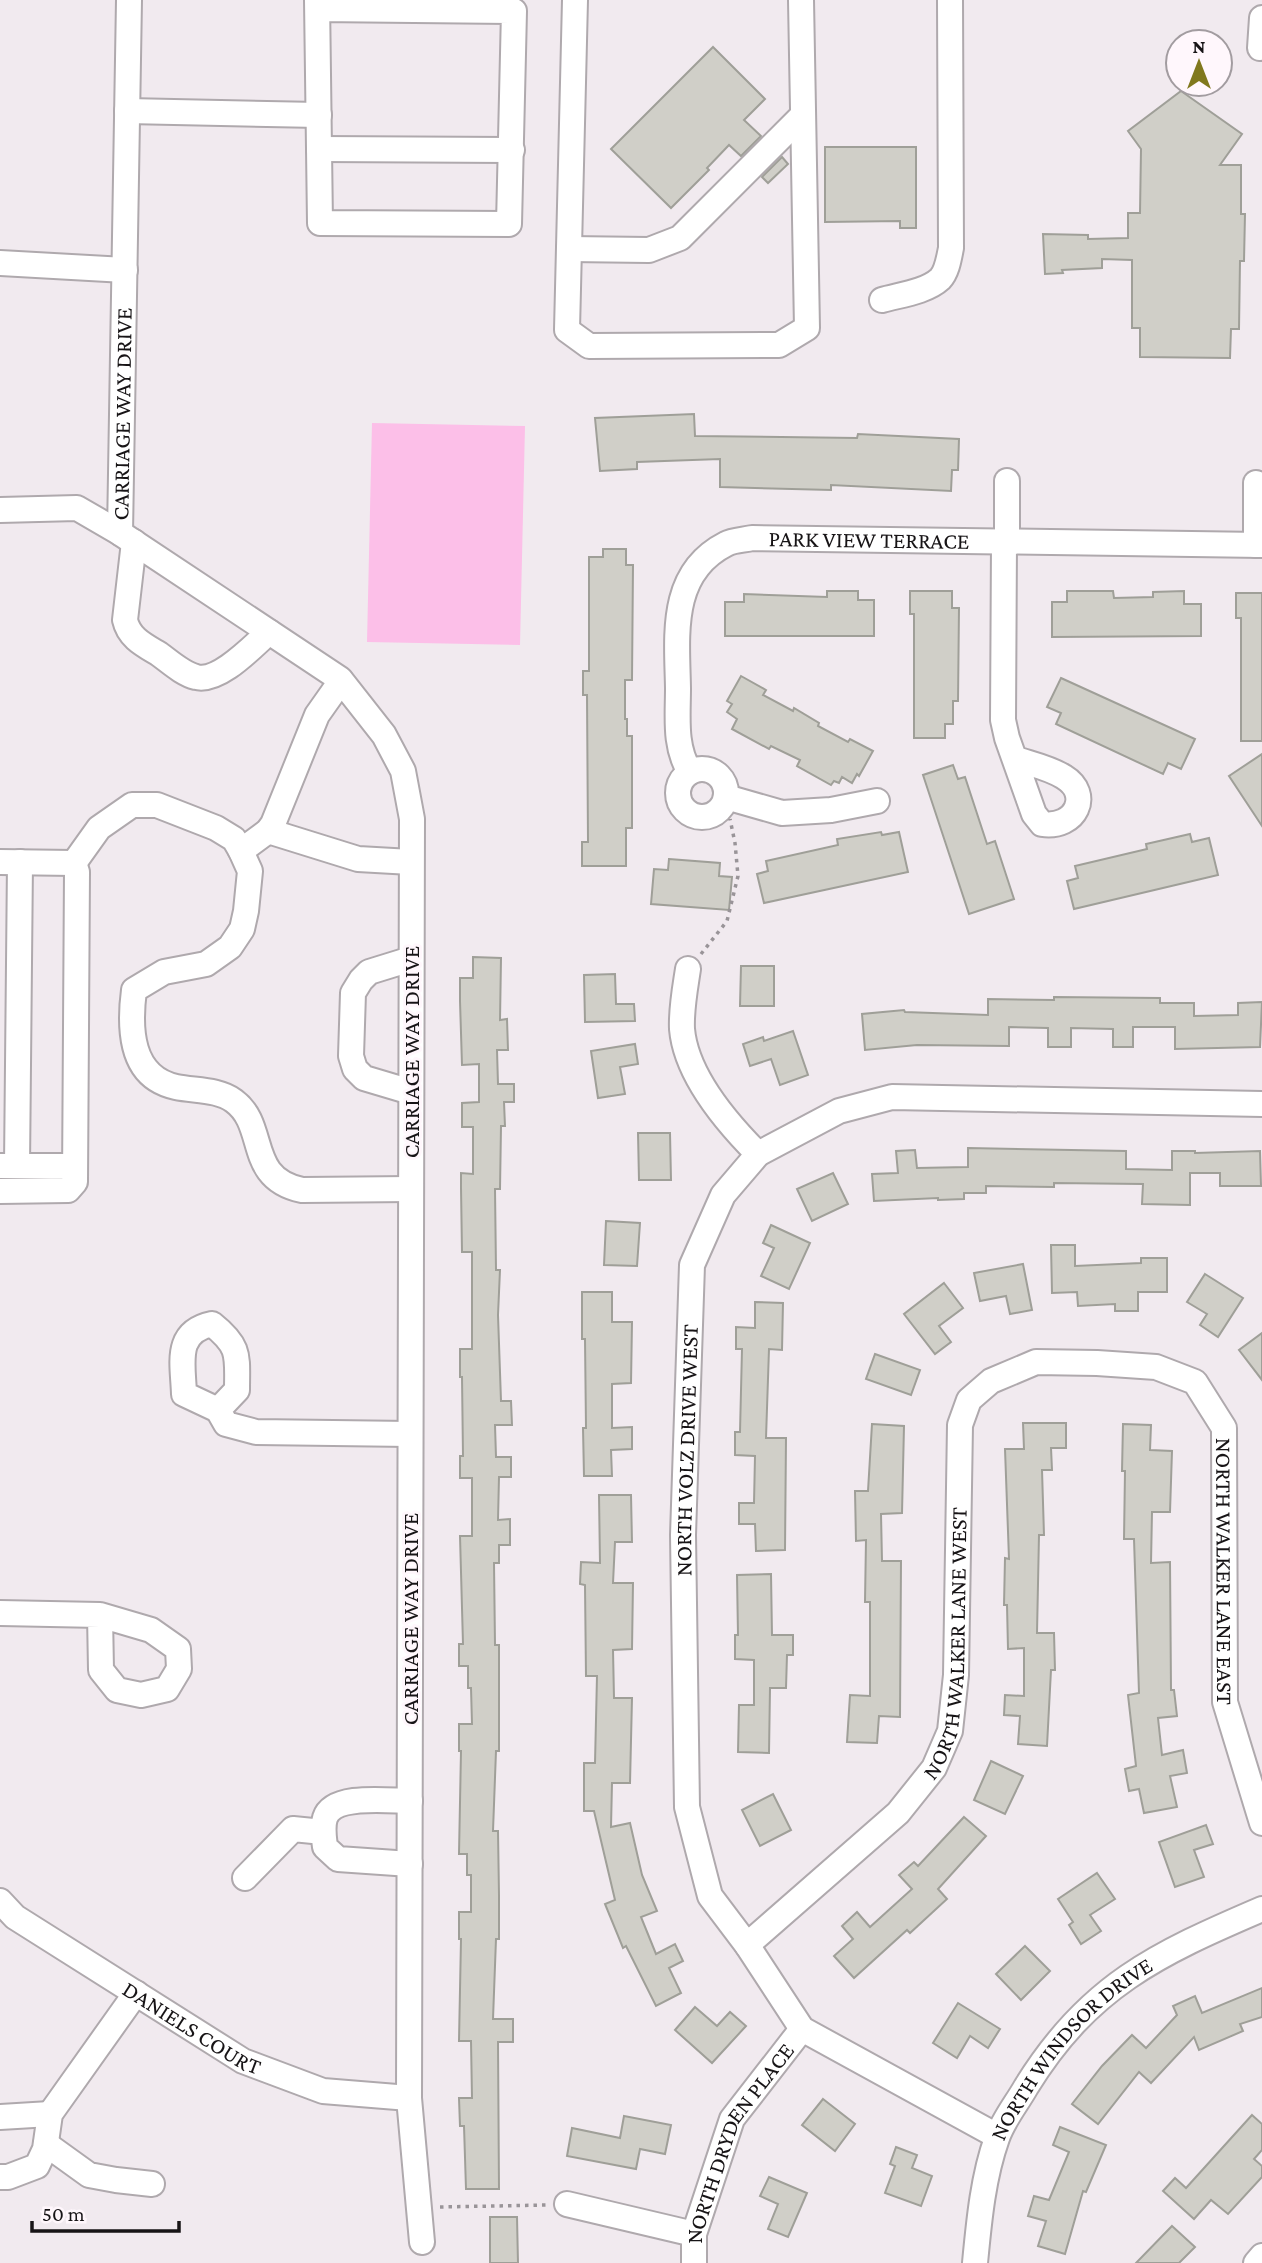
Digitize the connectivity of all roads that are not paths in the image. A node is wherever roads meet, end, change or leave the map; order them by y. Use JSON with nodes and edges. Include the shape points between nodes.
{"nodes":[{"id":1,"x":129,"y":0,"type":"edge"},
{"id":2,"x":575,"y":0,"type":"edge"},
{"id":3,"x":801,"y":0,"type":"edge"},
{"id":4,"x":950,"y":0,"type":"edge"},
{"id":5,"x":318,"y":5,"type":"edge"},
{"id":6,"x":1262,"y":18,"type":"edge"},
{"id":7,"x":1260,"y":48,"type":"dead end"},
{"id":8,"x":127,"y":111,"type":"junction"},
{"id":9,"x":319,"y":115,"type":"junction"},
{"id":10,"x":803,"y":115,"type":"junction"},
{"id":11,"x":319,"y":149,"type":"junction"},
{"id":12,"x":512,"y":150,"type":"junction"},
{"id":13,"x":569,"y":249,"type":"junction"},
{"id":14,"x":0,"y":263,"type":"edge"},
{"id":15,"x":125,"y":270,"type":"junction"},
{"id":16,"x":882,"y":300,"type":"dead end"},
{"id":17,"x":1007,"y":481,"type":"dead end"},
{"id":18,"x":1256,"y":483,"type":"dead end"},
{"id":19,"x":0,"y":510,"type":"edge"},
{"id":20,"x":127,"y":538,"type":"junction"},
{"id":21,"x":1005,"y":542,"type":"junction"},
{"id":22,"x":1259,"y":545,"type":"edge"},
{"id":23,"x":269,"y":632,"type":"junction"},
{"id":24,"x":341,"y":681,"type":"junction"},
{"id":25,"x":1016,"y":759,"type":"dead end"},
{"id":26,"x":690,"y":772,"type":"junction"},
{"id":27,"x":726,"y":799,"type":"junction"},
{"id":28,"x":877,"y":801,"type":"dead end"},
{"id":29,"x":268,"y":831,"type":"junction"},
{"id":30,"x":241,"y":851,"type":"junction"},
{"id":31,"x":10,"y":862,"type":"edge"},
{"id":32,"x":411,"y":862,"type":"junction"},
{"id":33,"x":74,"y":863,"type":"junction"},
{"id":34,"x":411,"y":959,"type":"junction"},
{"id":35,"x":688,"y":969,"type":"road end"},
{"id":36,"x":411,"y":1092,"type":"junction"},
{"id":37,"x":1262,"y":1104,"type":"edge"},
{"id":38,"x":758,"y":1154,"type":"junction"},
{"id":39,"x":8,"y":1166,"type":"edge"},
{"id":40,"x":75,"y":1166,"type":"junction"},
{"id":41,"x":411,"y":1189,"type":"junction"},
{"id":42,"x":0,"y":1191,"type":"edge"},
{"id":43,"x":1097,"y":1363,"type":"joint"},
{"id":44,"x":218,"y":1410,"type":"dead end"},
{"id":45,"x":410,"y":1434,"type":"junction"},
{"id":46,"x":0,"y":1613,"type":"edge"},
{"id":47,"x":100,"y":1615,"type":"dead end"},
{"id":48,"x":410,"y":1801,"type":"junction"},
{"id":49,"x":1262,"y":1823,"type":"edge"},
{"id":50,"x":323,"y":1832,"type":"junction"},
{"id":51,"x":410,"y":1864,"type":"junction"},
{"id":52,"x":245,"y":1878,"type":"dead end"},
{"id":53,"x":0,"y":1901,"type":"edge"},
{"id":54,"x":1262,"y":1909,"type":"edge"},
{"id":55,"x":747,"y":1945,"type":"junction"},
{"id":56,"x":136,"y":1993,"type":"junction"},
{"id":57,"x":802,"y":2029,"type":"junction"},
{"id":58,"x":409,"y":2098,"type":"junction"},
{"id":59,"x":50,"y":2114,"type":"junction"},
{"id":60,"x":0,"y":2118,"type":"edge"},
{"id":61,"x":997,"y":2136,"type":"junction"},
{"id":62,"x":46,"y":2144,"type":"junction"},
{"id":63,"x":0,"y":2177,"type":"edge"},
{"id":64,"x":152,"y":2184,"type":"dead end"},
{"id":65,"x":567,"y":2204,"type":"road end"},
{"id":66,"x":694,"y":2234,"type":"junction"},
{"id":67,"x":422,"y":2242,"type":"dead end"},
{"id":68,"x":1262,"y":2256,"type":"edge"},
{"id":69,"x":694,"y":2263,"type":"edge"},
{"id":70,"x":975,"y":2263,"type":"edge"},
{"id":71,"x":1255,"y":2263,"type":"edge"}],
"edges":[{"from":1,"to":8,"type":"street","name":"CARRIAGE WAY DRIVE"},
{"from":2,"to":13,"type":"street"},
{"from":3,"to":10,"type":"street"},
{"from":4,"to":16,"type":"street","via":[[951,248],[947,267],[940,279],[927,287]]},
{"from":5,"to":9,"type":"street"},
{"from":5,"to":12,"type":"street","via":[[514,10]]},
{"from":6,"to":7,"type":"street"},
{"from":8,"to":9,"type":"street"},
{"from":8,"to":15,"type":"street","name":"CARRIAGE WAY DRIVE"},
{"from":9,"to":11,"type":"street"},
{"from":10,"to":13,"type":"street","via":[[680,238],[649,250]]},
{"from":10,"to":13,"type":"street","via":[[807,328],[779,345],[589,346],[567,330]]},
{"from":11,"to":12,"type":"street"},
{"from":11,"to":12,"type":"street","via":[[320,223],[347,224],[509,224]]},
{"from":14,"to":15,"type":"street"},
{"from":15,"to":20,"type":"street","name":"CARRIAGE WAY DRIVE"},
{"from":17,"to":21,"type":"street"},
{"from":18,"to":22,"type":"street"},
{"from":19,"to":20,"type":"street","via":[[77,508]]},
{"from":20,"to":23,"type":"street","name":"CARRIAGE WAY DRIVE"},
{"from":20,"to":23,"type":"street","via":[[125,620],[134,638],[194,677],[205,679],[219,674]]},
{"from":21,"to":22,"type":"street","name":"PARK VIEW TERRACE"},
{"from":21,"to":25,"type":"street","via":[[1003,720]]},
{"from":21,"to":26,"type":"street","name":"PARK VIEW TERRACE","via":[[752,538],[727,543],[693,574],[682,593],[677,619],[678,741]]},
{"from":23,"to":24,"type":"street","name":"CARRIAGE WAY DRIVE"},
{"from":24,"to":29,"type":"street","via":[[317,715]]},
{"from":24,"to":32,"type":"street","name":"CARRIAGE WAY DRIVE","via":[[384,735],[403,771],[412,819]]},
{"from":26,"to":27,"type":"street","via":[[713,771],[722,778]]},
{"from":26,"to":27,"type":"street","via":[[678,793],[687,812],[708,817],[719,811]]},
{"from":27,"to":28,"type":"street","via":[[782,813]]},
{"from":29,"to":30,"type":"street"},
{"from":29,"to":32,"type":"street","via":[[358,859]]},
{"from":30,"to":33,"type":"street","via":[[216,828],[157,805],[132,805],[99,828]]},
{"from":30,"to":41,"type":"street","via":[[250,872],[242,929],[230,947],[206,964],[164,972],[134,990],[130,1019],[135,1053],[154,1079],[235,1101],[247,1117],[269,1174],[288,1187]]},
{"from":31,"to":33,"type":"street"},
{"from":31,"to":39,"type":"street"},
{"from":32,"to":34,"type":"street","name":"CARRIAGE WAY DRIVE"},
{"from":33,"to":40,"type":"street"},
{"from":34,"to":36,"type":"street","name":"CARRIAGE WAY DRIVE"},
{"from":34,"to":36,"type":"street","via":[[369,972],[360,980],[353,993],[351,1056],[364,1078]]},
{"from":35,"to":38,"type":"street","via":[[682,1031],[693,1068],[728,1124]]},
{"from":36,"to":41,"type":"street","name":"CARRIAGE WAY DRIVE"},
{"from":37,"to":38,"type":"street","name":"NORTH VOLZ DRIVE WEST","via":[[891,1097],[839,1111]]},
{"from":38,"to":55,"type":"street","name":"NORTH VOLZ DRIVE WEST","via":[[723,1195],[692,1265],[683,1535],[687,1808],[710,1896]]},
{"from":39,"to":40,"type":"street"},
{"from":40,"to":42,"type":"street","via":[[75,1182],[68,1190]]},
{"from":41,"to":45,"type":"street","name":"CARRIAGE WAY DRIVE"},
{"from":43,"to":49,"type":"street","name":"NORTH WALKER LANE EAST","via":[[1157,1367],[1195,1382],[1224,1428],[1225,1702]]},
{"from":43,"to":55,"type":"street","name":"NORTH WALKER LANE WEST","via":[[1036,1362],[991,1381],[969,1400],[960,1426],[956,1675],[950,1731],[934,1769],[898,1813]]},
{"from":44,"to":45,"type":"street","via":[[226,1424],[256,1432]]},
{"from":45,"to":48,"type":"street","name":"CARRIAGE WAY DRIVE"},
{"from":46,"to":47,"type":"street"},
{"from":48,"to":50,"type":"street","via":[[341,1804],[325,1817]]},
{"from":48,"to":51,"type":"street","name":"CARRIAGE WAY DRIVE"},
{"from":50,"to":51,"type":"street","via":[[324,1847],[338,1859]]},
{"from":50,"to":52,"type":"street","via":[[293,1829]]},
{"from":51,"to":58,"type":"street","name":"CARRIAGE WAY DRIVE"},
{"from":53,"to":56,"type":"street","name":"DANIELS COURT","via":[[15,1917]]},
{"from":54,"to":61,"type":"street","name":"NORTH WINDSOR DRIVE","via":[[1188,1941],[1104,1993],[1047,2054]]},
{"from":55,"to":57,"type":"street","name":"NORTH VOLZ DRIVE WEST"},
{"from":56,"to":58,"type":"street","name":"DANIELS COURT","via":[[243,2061],[323,2091]]},
{"from":56,"to":59,"type":"street"},
{"from":57,"to":61,"type":"street","name":"NORTH VOLZ DRIVE WEST"},
{"from":57,"to":66,"type":"street","name":"NORTH DRYDEN PLACE","via":[[732,2119]]},
{"from":58,"to":67,"type":"street","name":"CARRIAGE WAY DRIVE"},
{"from":59,"to":60,"type":"street"},
{"from":59,"to":62,"type":"street"},
{"from":61,"to":70,"type":"street","name":"NORTH WINDSOR DRIVE","via":[[981,2206]]},
{"from":62,"to":63,"type":"street","via":[[37,2166]]},
{"from":62,"to":64,"type":"street","via":[[89,2175]]},
{"from":65,"to":66,"type":"street"},
{"from":66,"to":69,"type":"street","name":"NORTH DRYDEN PLACE"},
{"from":68,"to":71,"type":"street"}]}
